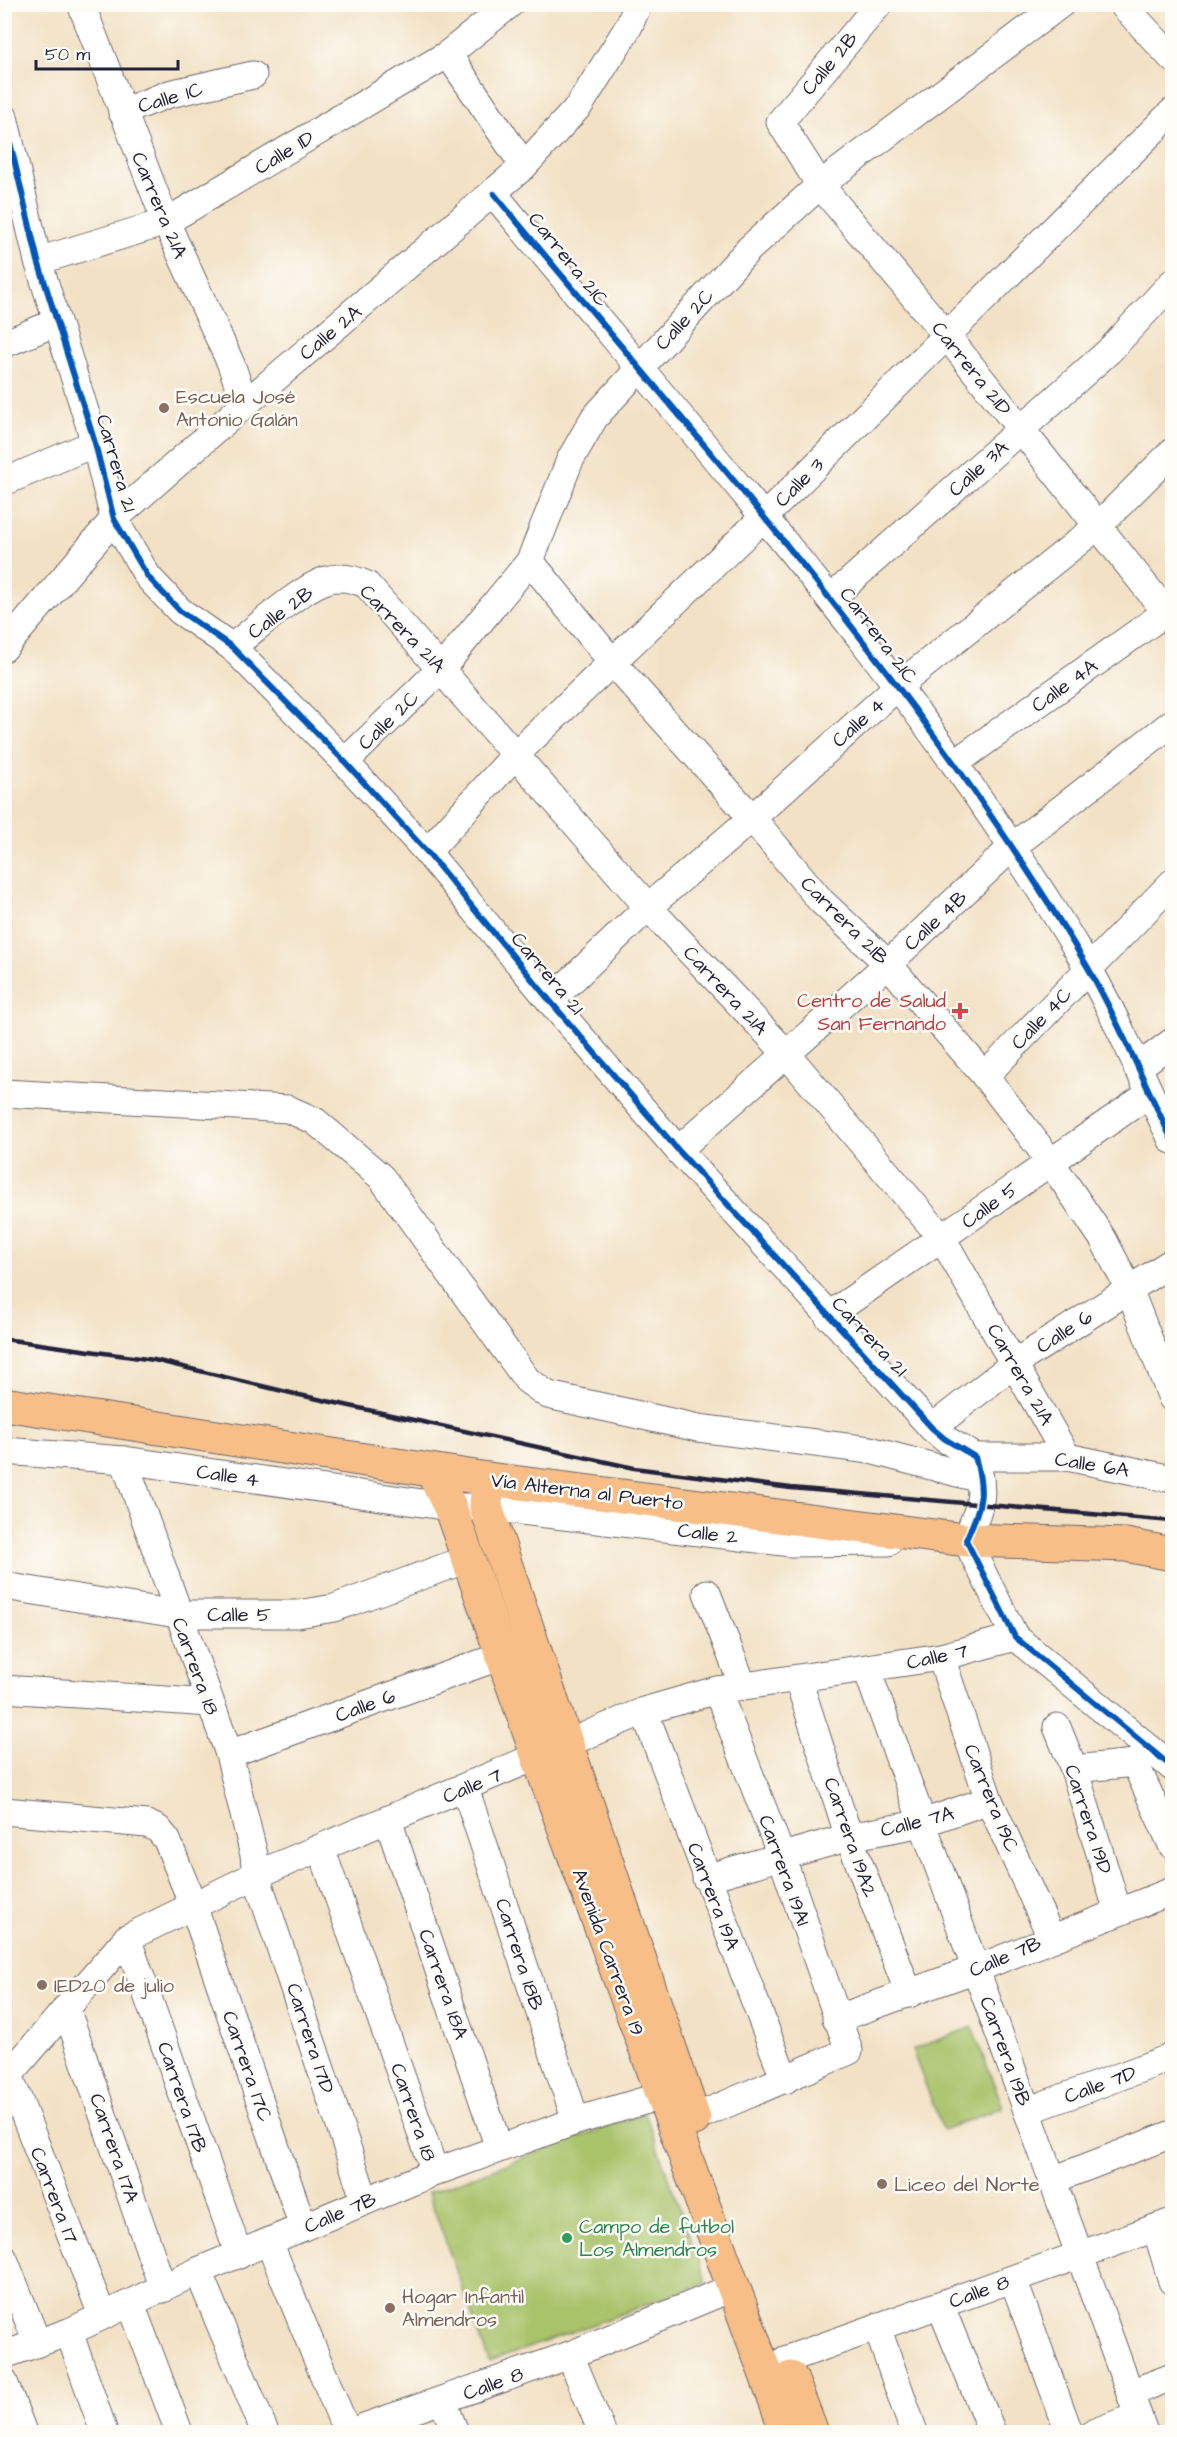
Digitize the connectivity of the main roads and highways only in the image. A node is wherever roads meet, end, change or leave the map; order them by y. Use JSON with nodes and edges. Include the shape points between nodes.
{"nodes":[{"id":1,"x":4,"y":1404,"type":"edge"},
{"id":2,"x":432,"y":1471,"type":"junction"},
{"id":3,"x":487,"y":1493,"type":"junction"},
{"id":4,"x":1173,"y":1554,"type":"edge"},
{"id":5,"x":553,"y":1751,"type":"junction"},
{"id":6,"x":680,"y":2101,"type":"junction"},
{"id":7,"x":787,"y":2433,"type":"edge"},
{"id":8,"x":812,"y":2433,"type":"edge"}],
"edges":[{"from":1,"to":2,"type":"main road","name":"Vía Alterna al Puerto"},
{"from":2,"to":3,"type":"main road","name":"Vía Alterna al Puerto"},
{"from":2,"to":5,"type":"main road","name":"Avenida Carrera 19","via":[[450,1507],[501,1656]]},
{"from":3,"to":4,"type":"main road","name":"Vía Alterna al Puerto","via":[[966,1540],[1126,1545]]},
{"from":3,"to":5,"type":"main road","name":"Avenida Carrera 19"},
{"from":5,"to":6,"type":"main road","name":"Avenida Carrera 19"},
{"from":6,"to":7,"type":"main road","name":"Avenida Carrera 19","via":[[734,2287]]},
{"from":6,"to":8,"type":"main road","name":"Avenida Carrera 19"}]}
